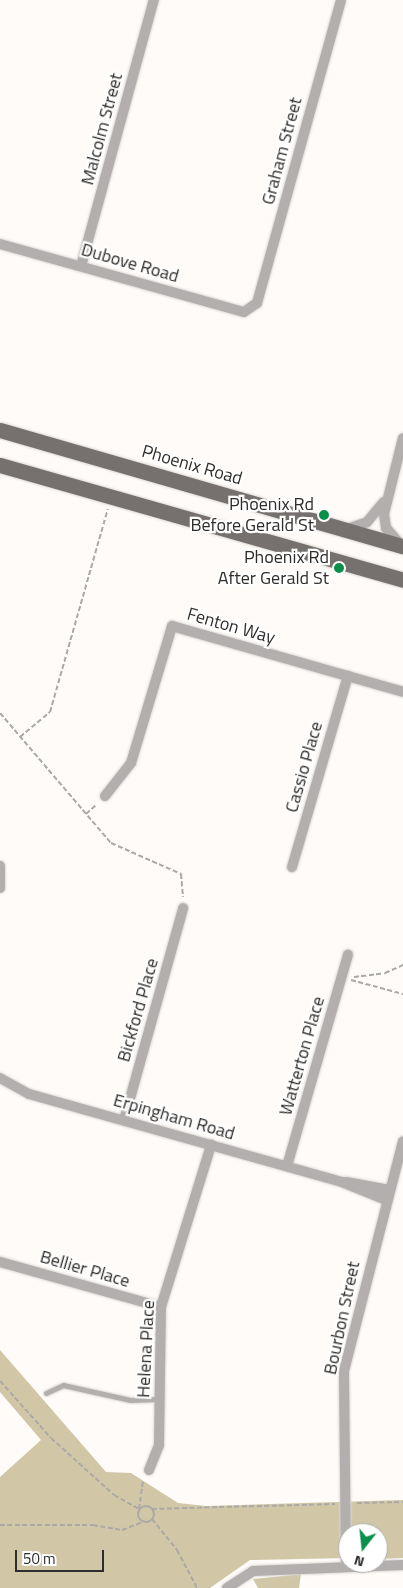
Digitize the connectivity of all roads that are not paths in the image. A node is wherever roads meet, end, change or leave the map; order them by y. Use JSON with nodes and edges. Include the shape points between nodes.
{"nodes":[{"id":1,"x":154,"y":0,"type":"edge"},
{"id":2,"x":341,"y":0,"type":"edge"},
{"id":3,"x":0,"y":244,"type":"edge"},
{"id":4,"x":81,"y":266,"type":"junction"},
{"id":5,"x":250,"y":307,"type":"joint"},
{"id":6,"x":0,"y":430,"type":"edge"},
{"id":7,"x":403,"y":438,"type":"edge"},
{"id":8,"x":0,"y":465,"type":"edge"},
{"id":9,"x":384,"y":501,"type":"junction"},
{"id":10,"x":347,"y":529,"type":"junction"},
{"id":11,"x":402,"y":545,"type":"edge"},
{"id":12,"x":403,"y":580,"type":"edge"},
{"id":13,"x":348,"y":676,"type":"junction"},
{"id":14,"x":403,"y":692,"type":"edge"},
{"id":15,"x":105,"y":796,"type":"road end"},
{"id":16,"x":0,"y":866,"type":"edge"},
{"id":17,"x":292,"y":867,"type":"dead end"},
{"id":18,"x":0,"y":888,"type":"edge"},
{"id":19,"x":184,"y":908,"type":"road end"},
{"id":20,"x":348,"y":955,"type":"dead end"},
{"id":21,"x":0,"y":1078,"type":"edge"},
{"id":22,"x":124,"y":1120,"type":"junction"},
{"id":23,"x":403,"y":1141,"type":"edge"},
{"id":24,"x":211,"y":1145,"type":"junction"},
{"id":25,"x":288,"y":1166,"type":"junction"},
{"id":26,"x":342,"y":1182,"type":"junction"},
{"id":27,"x":389,"y":1190,"type":"junction"},
{"id":28,"x":386,"y":1200,"type":"junction"},
{"id":29,"x":0,"y":1262,"type":"edge"},
{"id":30,"x":161,"y":1307,"type":"junction"},
{"id":31,"x":46,"y":1393,"type":"dead end"},
{"id":32,"x":159,"y":1399,"type":"junction"},
{"id":33,"x":149,"y":1470,"type":"road end"},
{"id":34,"x":346,"y":1523,"type":"edge"},
{"id":35,"x":388,"y":1565,"type":"edge"},
{"id":36,"x":403,"y":1565,"type":"edge"},
{"id":37,"x":338,"y":1566,"type":"edge"},
{"id":38,"x":227,"y":1588,"type":"edge"}],
"edges":[{"from":1,"to":4,"type":"street","name":"Malcolm Street"},
{"from":2,"to":5,"type":"street","name":"Graham Street","via":[[257,303]]},
{"from":3,"to":4,"type":"street","name":"Dubove Road"},
{"from":4,"to":5,"type":"street","name":"Dubove Road","via":[[244,312]]},
{"from":6,"to":10,"type":"main road","name":"Phoenix Road"},
{"from":7,"to":9,"type":"street"},
{"from":8,"to":12,"type":"main road"},
{"from":9,"to":10,"type":"street","via":[[367,522]]},
{"from":9,"to":11,"type":"street","via":[[386,528]]},
{"from":10,"to":11,"type":"main road","name":"Phoenix Road"},
{"from":13,"to":14,"type":"street","name":"Fenton Way"},
{"from":13,"to":15,"type":"street","name":"Fenton Way","via":[[172,626],[131,763]]},
{"from":13,"to":17,"type":"street","name":"Cassio Place"},
{"from":16,"to":18,"type":"street"},
{"from":19,"to":22,"type":"street","name":"Bickford Place"},
{"from":20,"to":25,"type":"street","name":"Watterton Place"},
{"from":21,"to":22,"type":"street","name":"Erpingham Road","via":[[29,1094]]},
{"from":22,"to":24,"type":"street","name":"Erpingham Road"},
{"from":23,"to":27,"type":"street","name":"Bourbon Street"},
{"from":24,"to":25,"type":"street","name":"Erpingham Road"},
{"from":24,"to":30,"type":"street","name":"Helena Place"},
{"from":25,"to":26,"type":"street","name":"Erpingham Road"},
{"from":26,"to":27,"type":"street","name":"Erpingham Road"},
{"from":26,"to":28,"type":"street","name":"Erpingham Road"},
{"from":27,"to":28,"type":"street","name":"Bourbon Street"},
{"from":28,"to":34,"type":"street","name":"Bourbon Street","via":[[344,1371]]},
{"from":29,"to":30,"type":"street","name":"Bellier Place"},
{"from":30,"to":32,"type":"street","name":"Helena Place"},
{"from":31,"to":32,"type":"lane","via":[[63,1385],[130,1400]]},
{"from":32,"to":33,"type":"street","name":"Helena Place","via":[[159,1445]]},
{"from":35,"to":36,"type":"street"},
{"from":37,"to":38,"type":"street","via":[[253,1571]]}]}
